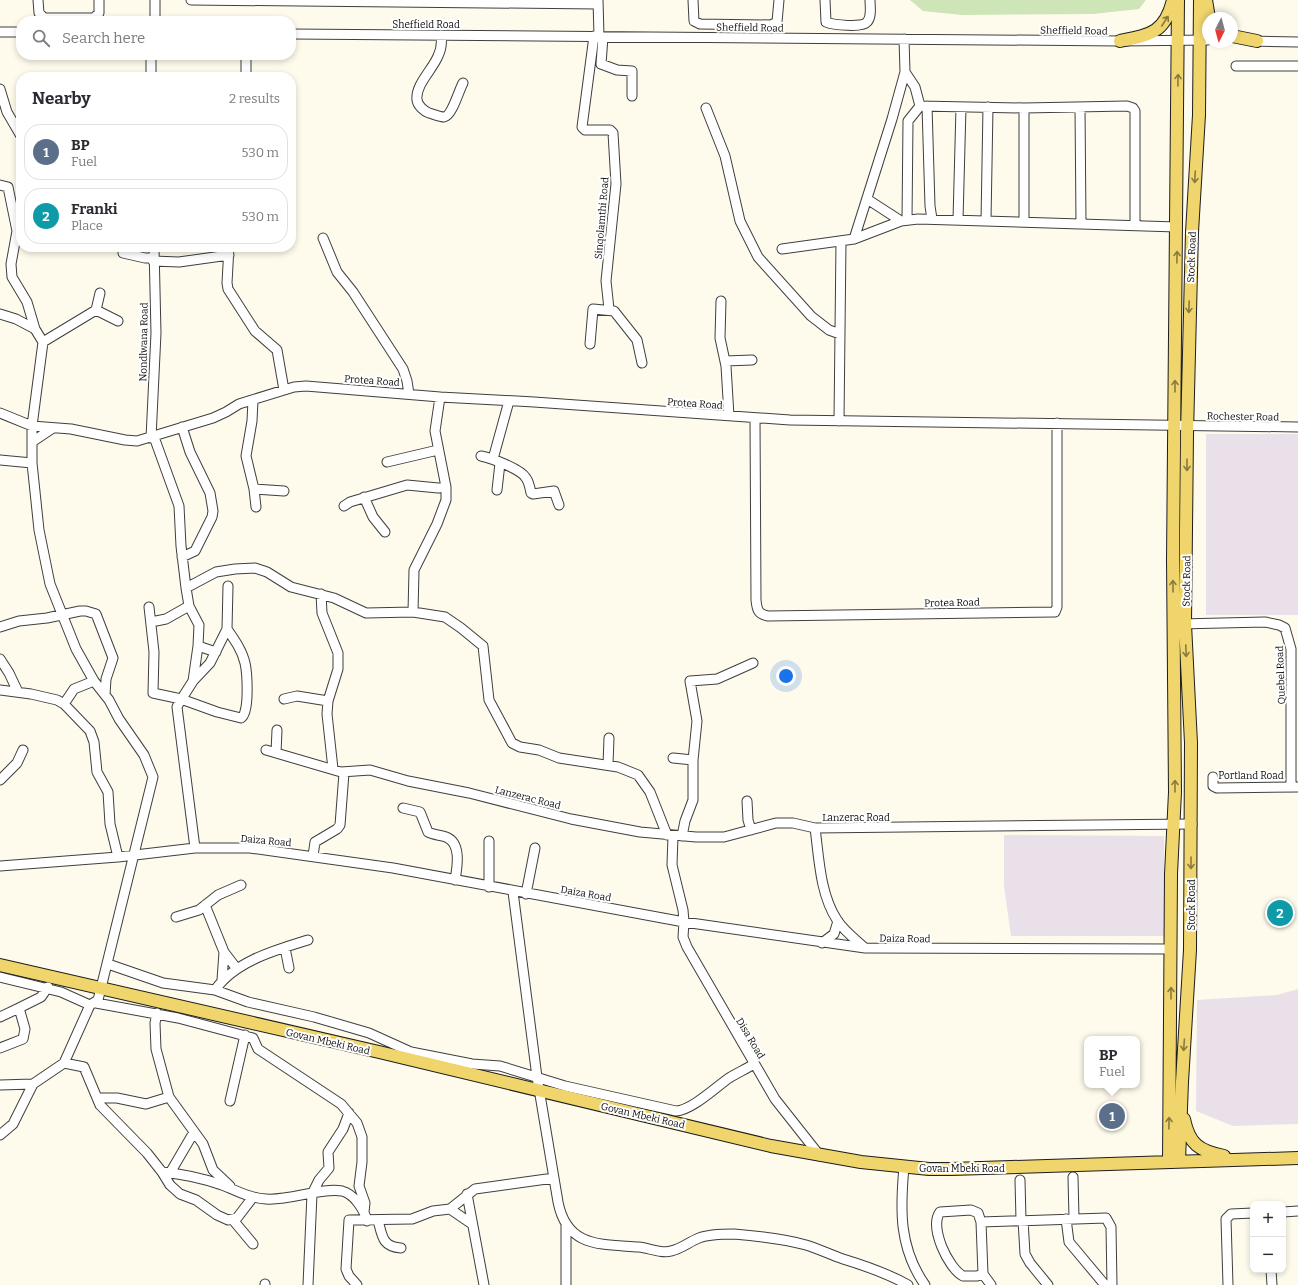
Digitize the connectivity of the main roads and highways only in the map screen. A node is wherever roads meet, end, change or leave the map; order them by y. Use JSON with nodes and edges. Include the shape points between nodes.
{"nodes":[{"id":1,"x":1173,"y":0,"type":"edge"},
{"id":2,"x":1178,"y":0,"type":"edge"},
{"id":3,"x":1200,"y":0,"type":"edge"},
{"id":4,"x":1206,"y":0,"type":"edge"},
{"id":5,"x":1208,"y":12,"type":"edge"},
{"id":6,"x":1202,"y":20,"type":"edge"},
{"id":7,"x":1238,"y":37,"type":"edge"},
{"id":8,"x":1120,"y":41,"type":"road end"},
{"id":9,"x":1257,"y":41,"type":"road end"},
{"id":10,"x":1203,"y":48,"type":"edge"},
{"id":11,"x":1179,"y":624,"type":"junction"},
{"id":12,"x":0,"y":965,"type":"edge"},
{"id":13,"x":1181,"y":1103,"type":"junction"},
{"id":14,"x":1298,"y":1158,"type":"edge"},
{"id":15,"x":1236,"y":1160,"type":"junction"},
{"id":16,"x":1174,"y":1161,"type":"junction"}],
"edges":[{"from":8,"to":1,"type":"main road","one_way":true,"via":[[1154,32],[1166,20]]},
{"from":11,"to":2,"type":"main road","name":"Stock Road","one_way":true,"via":[[1174,426]]},
{"from":3,"to":6,"type":"main road","name":"Stock Road"},
{"from":4,"to":5,"type":"main road"},
{"from":7,"to":9,"type":"main road"},
{"from":10,"to":11,"type":"main road","name":"Stock Road","one_way":true,"via":[[1190,273]]},
{"from":11,"to":13,"type":"main road","name":"Stock Road","one_way":true,"via":[[1191,743],[1192,824],[1190,950]]},
{"from":16,"to":11,"type":"main road","name":"Stock Road","one_way":true,"via":[[1171,949]]},
{"from":12,"to":16,"type":"main road","name":"Govan Mbeki Road","via":[[820,1156],[929,1169]]},
{"from":13,"to":15,"type":"main road","via":[[1186,1128],[1194,1144],[1209,1152]]},
{"from":13,"to":16,"type":"main road","name":"Stock Road"},
{"from":14,"to":15,"type":"main road","name":"Govan Mbeki Road"},
{"from":15,"to":16,"type":"main road","name":"Govan Mbeki Road"}]}
